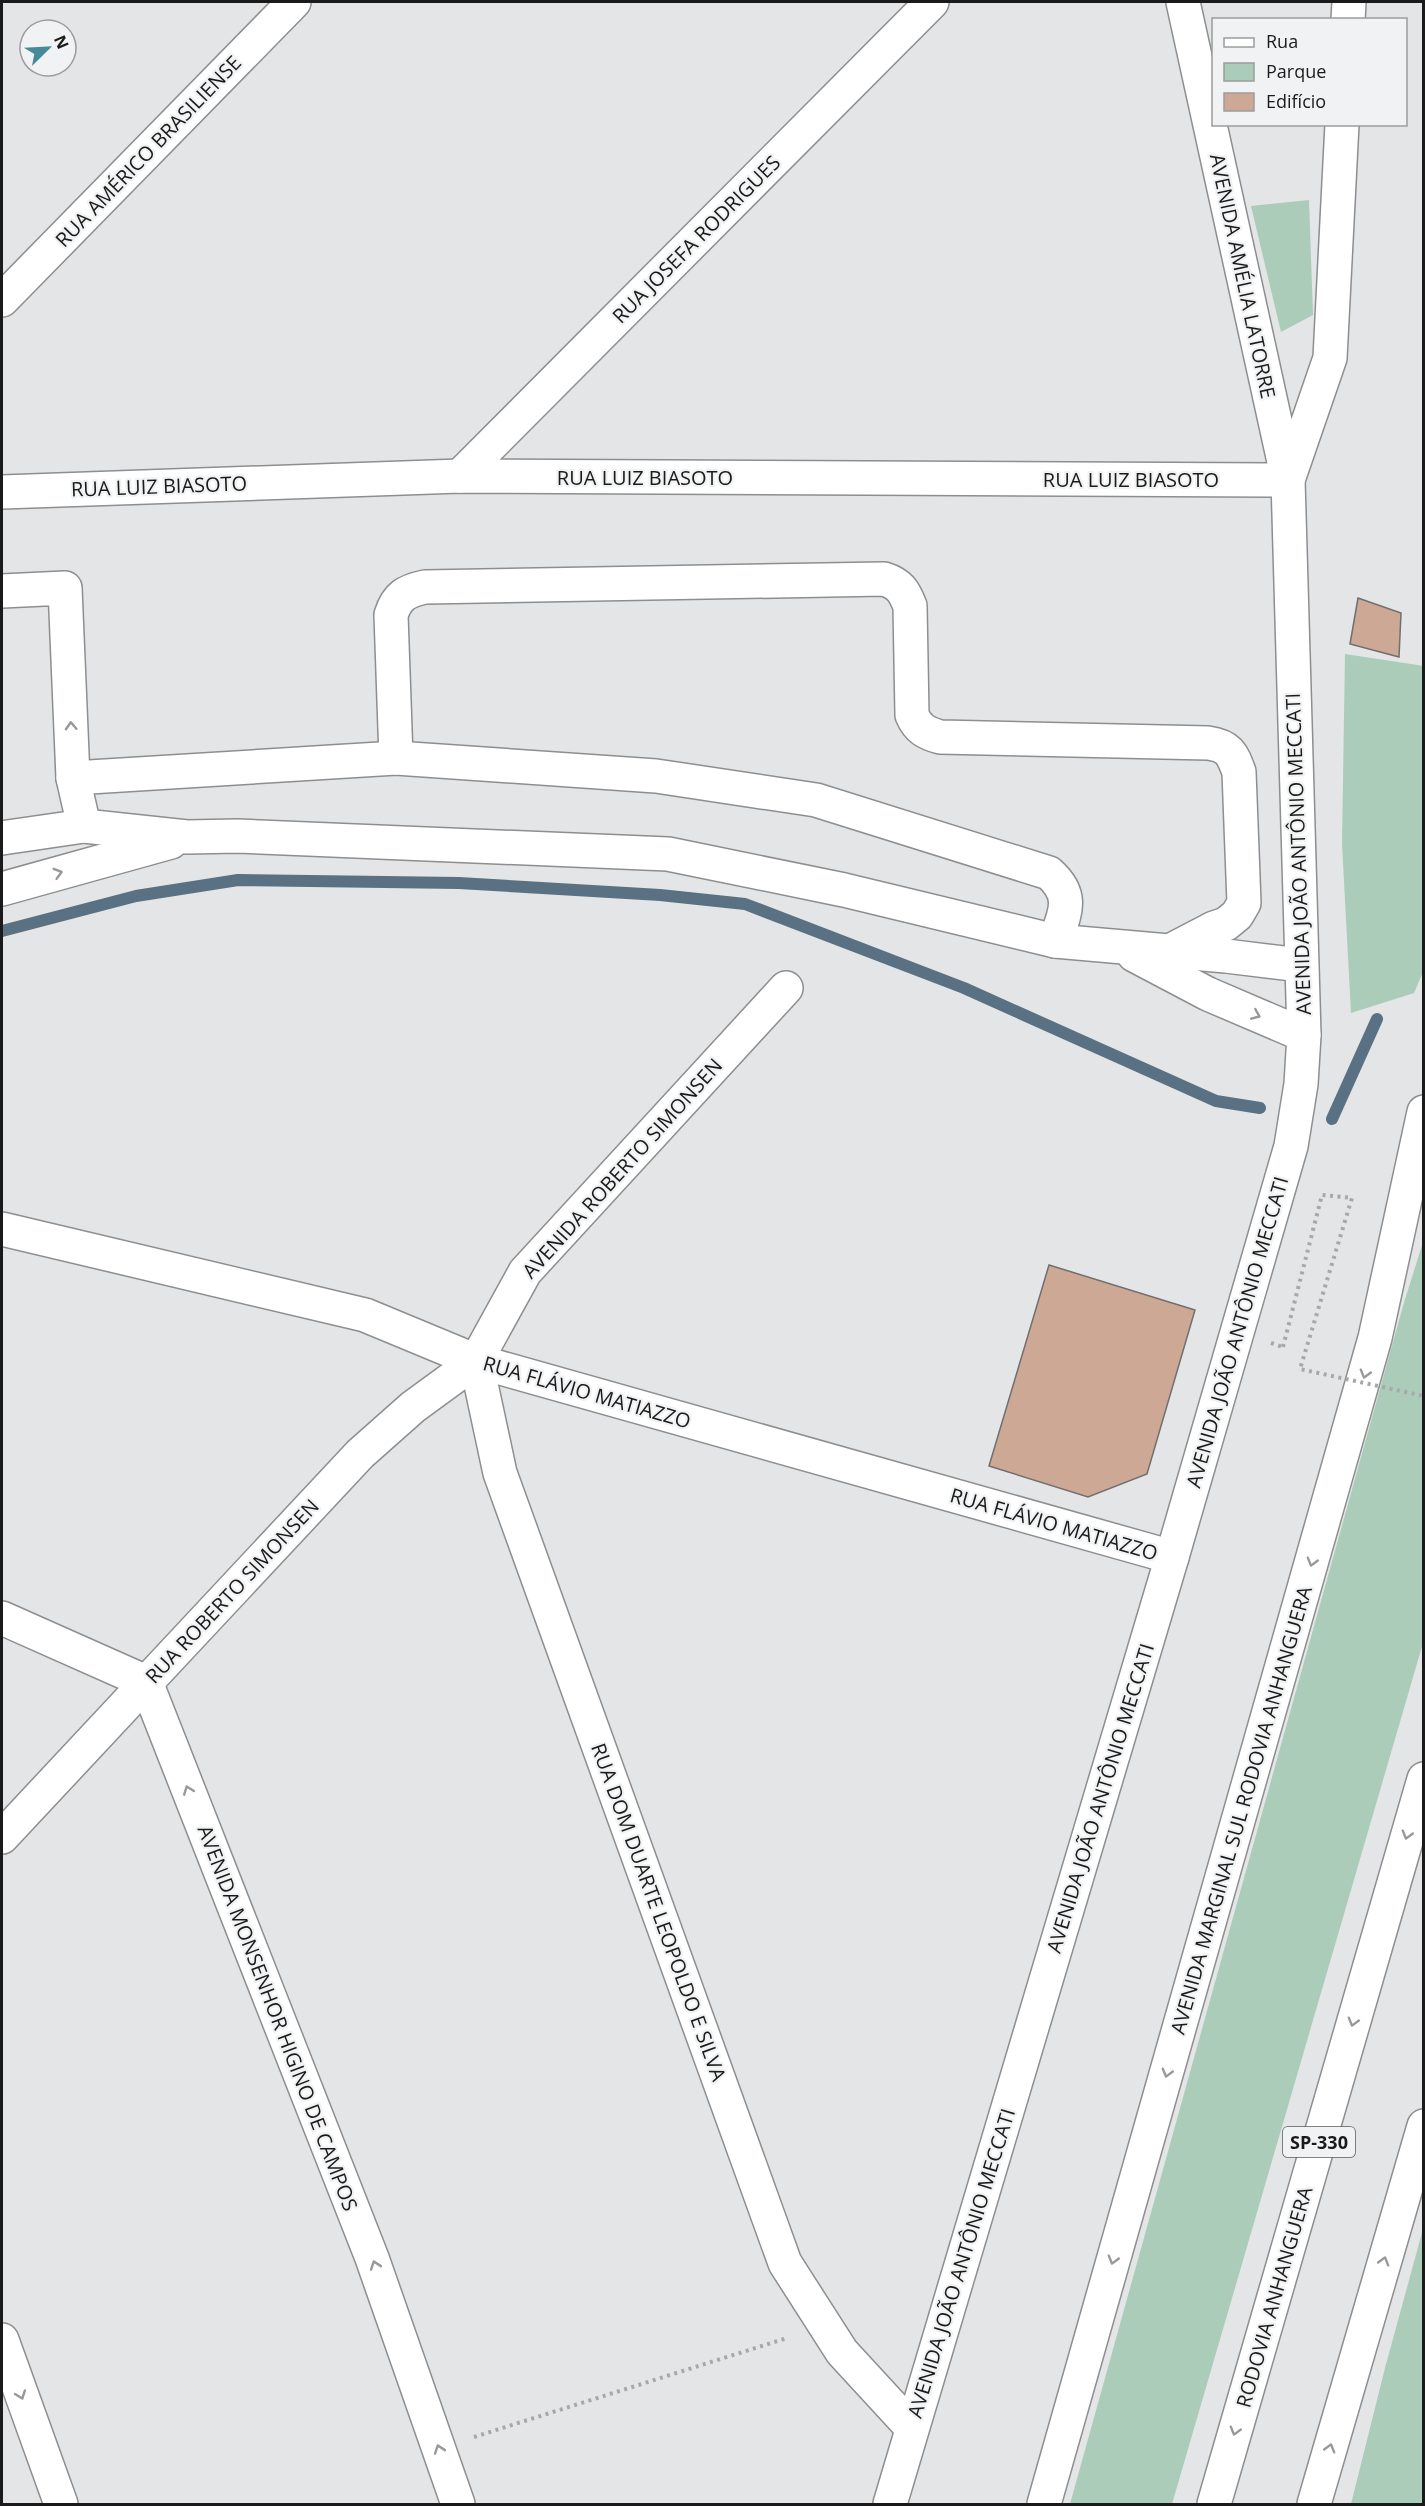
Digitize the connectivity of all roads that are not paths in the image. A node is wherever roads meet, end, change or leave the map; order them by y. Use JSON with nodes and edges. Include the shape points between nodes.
{"nodes":[{"id":1,"x":294,"y":2,"type":"edge"},
{"id":2,"x":932,"y":2,"type":"edge"},
{"id":3,"x":1183,"y":2,"type":"edge"},
{"id":4,"x":1349,"y":2,"type":"edge"},
{"id":5,"x":1348,"y":18,"type":"edge"},
{"id":6,"x":1342,"y":126,"type":"edge"},
{"id":7,"x":2,"y":300,"type":"edge"},
{"id":8,"x":459,"y":476,"type":"junction"},
{"id":9,"x":1288,"y":480,"type":"junction"},
{"id":10,"x":2,"y":492,"type":"edge"},
{"id":11,"x":2,"y":591,"type":"edge"},
{"id":12,"x":396,"y":758,"type":"junction"},
{"id":13,"x":73,"y":778,"type":"junction"},
{"id":14,"x":84,"y":826,"type":"junction"},
{"id":15,"x":187,"y":837,"type":"junction"},
{"id":16,"x":2,"y":838,"type":"edge"},
{"id":17,"x":2,"y":889,"type":"edge"},
{"id":18,"x":1055,"y":941,"type":"junction"},
{"id":19,"x":1122,"y":948,"type":"junction"},
{"id":20,"x":1168,"y":952,"type":"junction"},
{"id":21,"x":1302,"y":965,"type":"junction"},
{"id":22,"x":786,"y":988,"type":"dead end"},
{"id":23,"x":1304,"y":1035,"type":"junction"},
{"id":24,"x":1424,"y":1112,"type":"edge"},
{"id":25,"x":1424,"y":1196,"type":"edge"},
{"id":26,"x":2,"y":1229,"type":"edge"},
{"id":27,"x":1375,"y":1338,"type":"junction"},
{"id":28,"x":476,"y":1361,"type":"junction"},
{"id":29,"x":1172,"y":1557,"type":"junction"},
{"id":30,"x":2,"y":1618,"type":"edge"},
{"id":31,"x":146,"y":1682,"type":"junction"},
{"id":32,"x":1424,"y":1779,"type":"edge"},
{"id":33,"x":2,"y":1837,"type":"edge"},
{"id":34,"x":1424,"y":2126,"type":"edge"},
{"id":35,"x":2,"y":2340,"type":"edge"},
{"id":36,"x":912,"y":2428,"type":"junction"},
{"id":37,"x":61,"y":2505,"type":"edge"},
{"id":38,"x":458,"y":2505,"type":"edge"},
{"id":39,"x":890,"y":2505,"type":"edge"},
{"id":40,"x":1044,"y":2505,"type":"edge"},
{"id":41,"x":1214,"y":2505,"type":"edge"},
{"id":42,"x":1314,"y":2505,"type":"edge"}],
"edges":[{"from":1,"to":7,"type":"main road","name":"RUA AMÉRICO BRASILIENSE"},
{"from":2,"to":8,"type":"main road","name":"RUA JOSEFA RODRIGUES"},
{"from":3,"to":9,"type":"main road","name":"AVENIDA AMÉLIA LATORRE"},
{"from":4,"to":5,"type":"main road"},
{"from":6,"to":9,"type":"main road","name":"AVENIDA JOÃO ANTÔNIO MECCATI","via":[[1330,358]]},
{"from":8,"to":9,"type":"main road","name":"RUA LUIZ BIASOTO"},
{"from":8,"to":10,"type":"main road","name":"RUA LUIZ BIASOTO"},
{"from":9,"to":21,"type":"main road","name":"AVENIDA JOÃO ANTÔNIO MECCATI"},
{"from":13,"to":11,"type":"main road","one_way":true,"via":[[65,588]]},
{"from":12,"to":13,"type":"main road"},
{"from":12,"to":18,"type":"main road","via":[[656,776],[816,800],[1049,873],[1059,882],[1065,896],[1066,910]]},
{"from":12,"to":20,"type":"main road","via":[[391,615],[395,602],[407,590],[884,579],[895,582],[904,591],[910,606],[912,715],[926,733],[940,737],[1208,743],[1222,745],[1233,755],[1239,772],[1244,903],[1226,924]]},
{"from":13,"to":14,"type":"main road"},
{"from":14,"to":15,"type":"main road"},
{"from":14,"to":16,"type":"main road"},
{"from":17,"to":15,"type":"main road","one_way":true},
{"from":15,"to":18,"type":"main road","via":[[668,854],[844,890]]},
{"from":18,"to":19,"type":"main road"},
{"from":19,"to":20,"type":"main road"},
{"from":19,"to":23,"type":"main road","one_way":true,"via":[[1208,994]]},
{"from":20,"to":21,"type":"main road"},
{"from":21,"to":23,"type":"main road","name":"AVENIDA JOÃO ANTÔNIO MECCATI"},
{"from":22,"to":28,"type":"main road","name":"AVENIDA ROBERTO SIMONSEN","via":[[525,1272]]},
{"from":23,"to":29,"type":"main road","name":"AVENIDA JOÃO ANTÔNIO MECCATI","via":[[1291,1146]]},
{"from":24,"to":27,"type":"main road","name":"AVENIDA MARGINAL SUL RODOVIA ANHANGUERA"},
{"from":25,"to":27,"type":"main road"},
{"from":26,"to":28,"type":"main road","name":"RUA FLÁVIO MATIAZZO","via":[[365,1315]]},
{"from":27,"to":40,"type":"main road","name":"AVENIDA MARGINAL SUL RODOVIA ANHANGUERA","one_way":true},
{"from":28,"to":29,"type":"main road","name":"RUA FLÁVIO MATIAZZO"},
{"from":28,"to":31,"type":"main road","name":"RUA ROBERTO SIMONSEN","via":[[413,1407],[360,1454]]},
{"from":28,"to":36,"type":"main road","name":"RUA DOM DUARTE LEOPOLDO E SILVA","via":[[500,1473],[785,2263],[842,2352]]},
{"from":29,"to":36,"type":"main road","name":"AVENIDA JOÃO ANTÔNIO MECCATI"},
{"from":30,"to":31,"type":"main road"},
{"from":31,"to":33,"type":"main road","name":"RUA ROBERTO SIMONSEN"},
{"from":38,"to":31,"type":"main road","name":"AVENIDA MONSENHOR HIGINO DE CAMPOS","one_way":true,"via":[[372,2258]]},
{"from":32,"to":41,"type":"main road","name":"RODOVIA ANHANGUERA","number":"SP-330","one_way":true},
{"from":42,"to":34,"type":"main road","one_way":true},
{"from":35,"to":37,"type":"main road","one_way":true},
{"from":36,"to":39,"type":"main road","name":"AVENIDA JOÃO ANTÔNIO MECCATI"}]}
